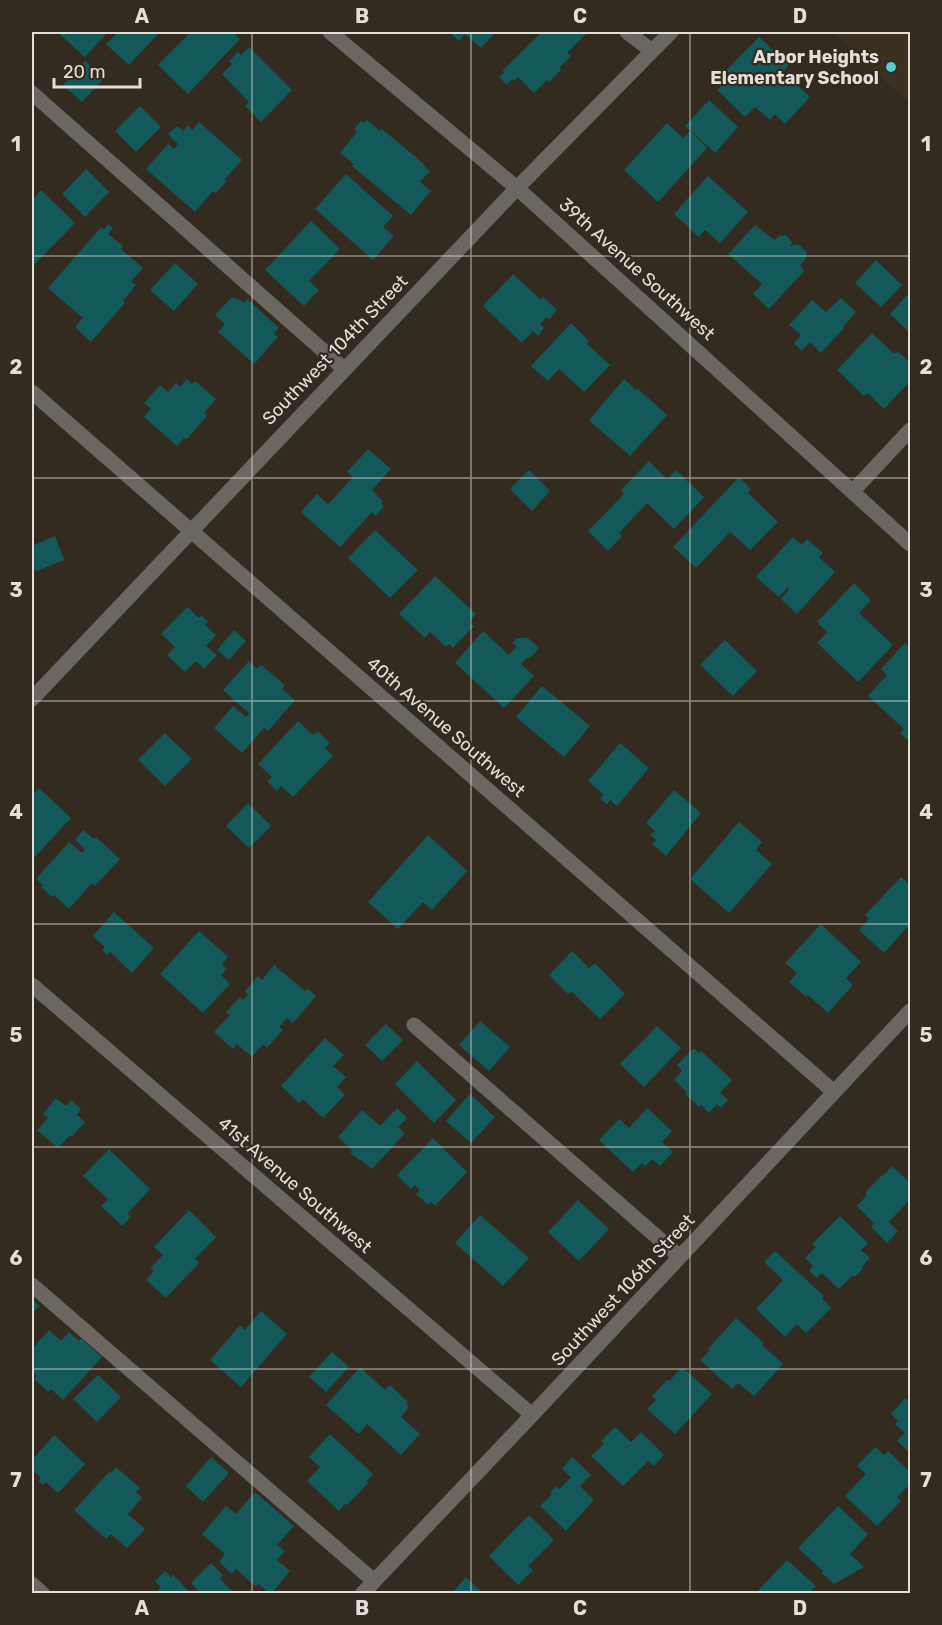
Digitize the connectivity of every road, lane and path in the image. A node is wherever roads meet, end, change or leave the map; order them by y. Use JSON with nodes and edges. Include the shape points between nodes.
{"nodes":[{"id":1,"x":330,"y":32,"type":"edge"},
{"id":2,"x":627,"y":32,"type":"edge"},
{"id":3,"x":671,"y":32,"type":"edge"},
{"id":4,"x":652,"y":51,"type":"junction"},
{"id":5,"x":32,"y":93,"type":"edge"},
{"id":6,"x":517,"y":188,"type":"junction"},
{"id":7,"x":344,"y":369,"type":"junction"},
{"id":8,"x":32,"y":392,"type":"edge"},
{"id":9,"x":910,"y":430,"type":"edge"},
{"id":10,"x":853,"y":491,"type":"junction"},
{"id":11,"x":191,"y":530,"type":"junction"},
{"id":12,"x":910,"y":544,"type":"edge"},
{"id":13,"x":37,"y":682,"type":"edge"},
{"id":14,"x":32,"y":699,"type":"edge"},
{"id":15,"x":32,"y":985,"type":"edge"},
{"id":16,"x":910,"y":1011,"type":"edge"},
{"id":17,"x":414,"y":1025,"type":"dead end"},
{"id":18,"x":834,"y":1092,"type":"junction"},
{"id":19,"x":680,"y":1257,"type":"junction"},
{"id":20,"x":32,"y":1285,"type":"edge"},
{"id":21,"x":532,"y":1416,"type":"junction"},
{"id":22,"x":374,"y":1581,"type":"junction"},
{"id":23,"x":32,"y":1584,"type":"edge"},
{"id":24,"x":43,"y":1593,"type":"edge"},
{"id":25,"x":362,"y":1593,"type":"edge"}],
"edges":[{"from":1,"to":6,"type":"street","name":"39th Avenue Southwest"},
{"from":2,"to":4,"type":"street"},
{"from":3,"to":4,"type":"street","name":"Southwest 104th Street"},
{"from":4,"to":6,"type":"street","name":"Southwest 104th Street"},
{"from":5,"to":7,"type":"street"},
{"from":6,"to":7,"type":"street","name":"Southwest 104th Street"},
{"from":6,"to":10,"type":"street","name":"39th Avenue Southwest"},
{"from":7,"to":11,"type":"street","name":"Southwest 104th Street"},
{"from":8,"to":11,"type":"street","name":"40th Avenue Southwest"},
{"from":9,"to":10,"type":"street"},
{"from":10,"to":12,"type":"street","name":"39th Avenue Southwest"},
{"from":11,"to":13,"type":"street","name":"Southwest 104th Street"},
{"from":11,"to":18,"type":"street","name":"40th Avenue Southwest"},
{"from":13,"to":14,"type":"street","name":"Southwest 104th Street"},
{"from":15,"to":21,"type":"street","name":"41st Avenue Southwest"},
{"from":16,"to":18,"type":"street","name":"Southwest 106th Street"},
{"from":17,"to":19,"type":"street"},
{"from":18,"to":19,"type":"street","name":"Southwest 106th Street"},
{"from":19,"to":21,"type":"street","name":"Southwest 106th Street"},
{"from":20,"to":22,"type":"street"},
{"from":21,"to":22,"type":"street","name":"Southwest 106th Street"},
{"from":22,"to":25,"type":"street","name":"Southwest 106th Street"},
{"from":23,"to":24,"type":"street"}]}
